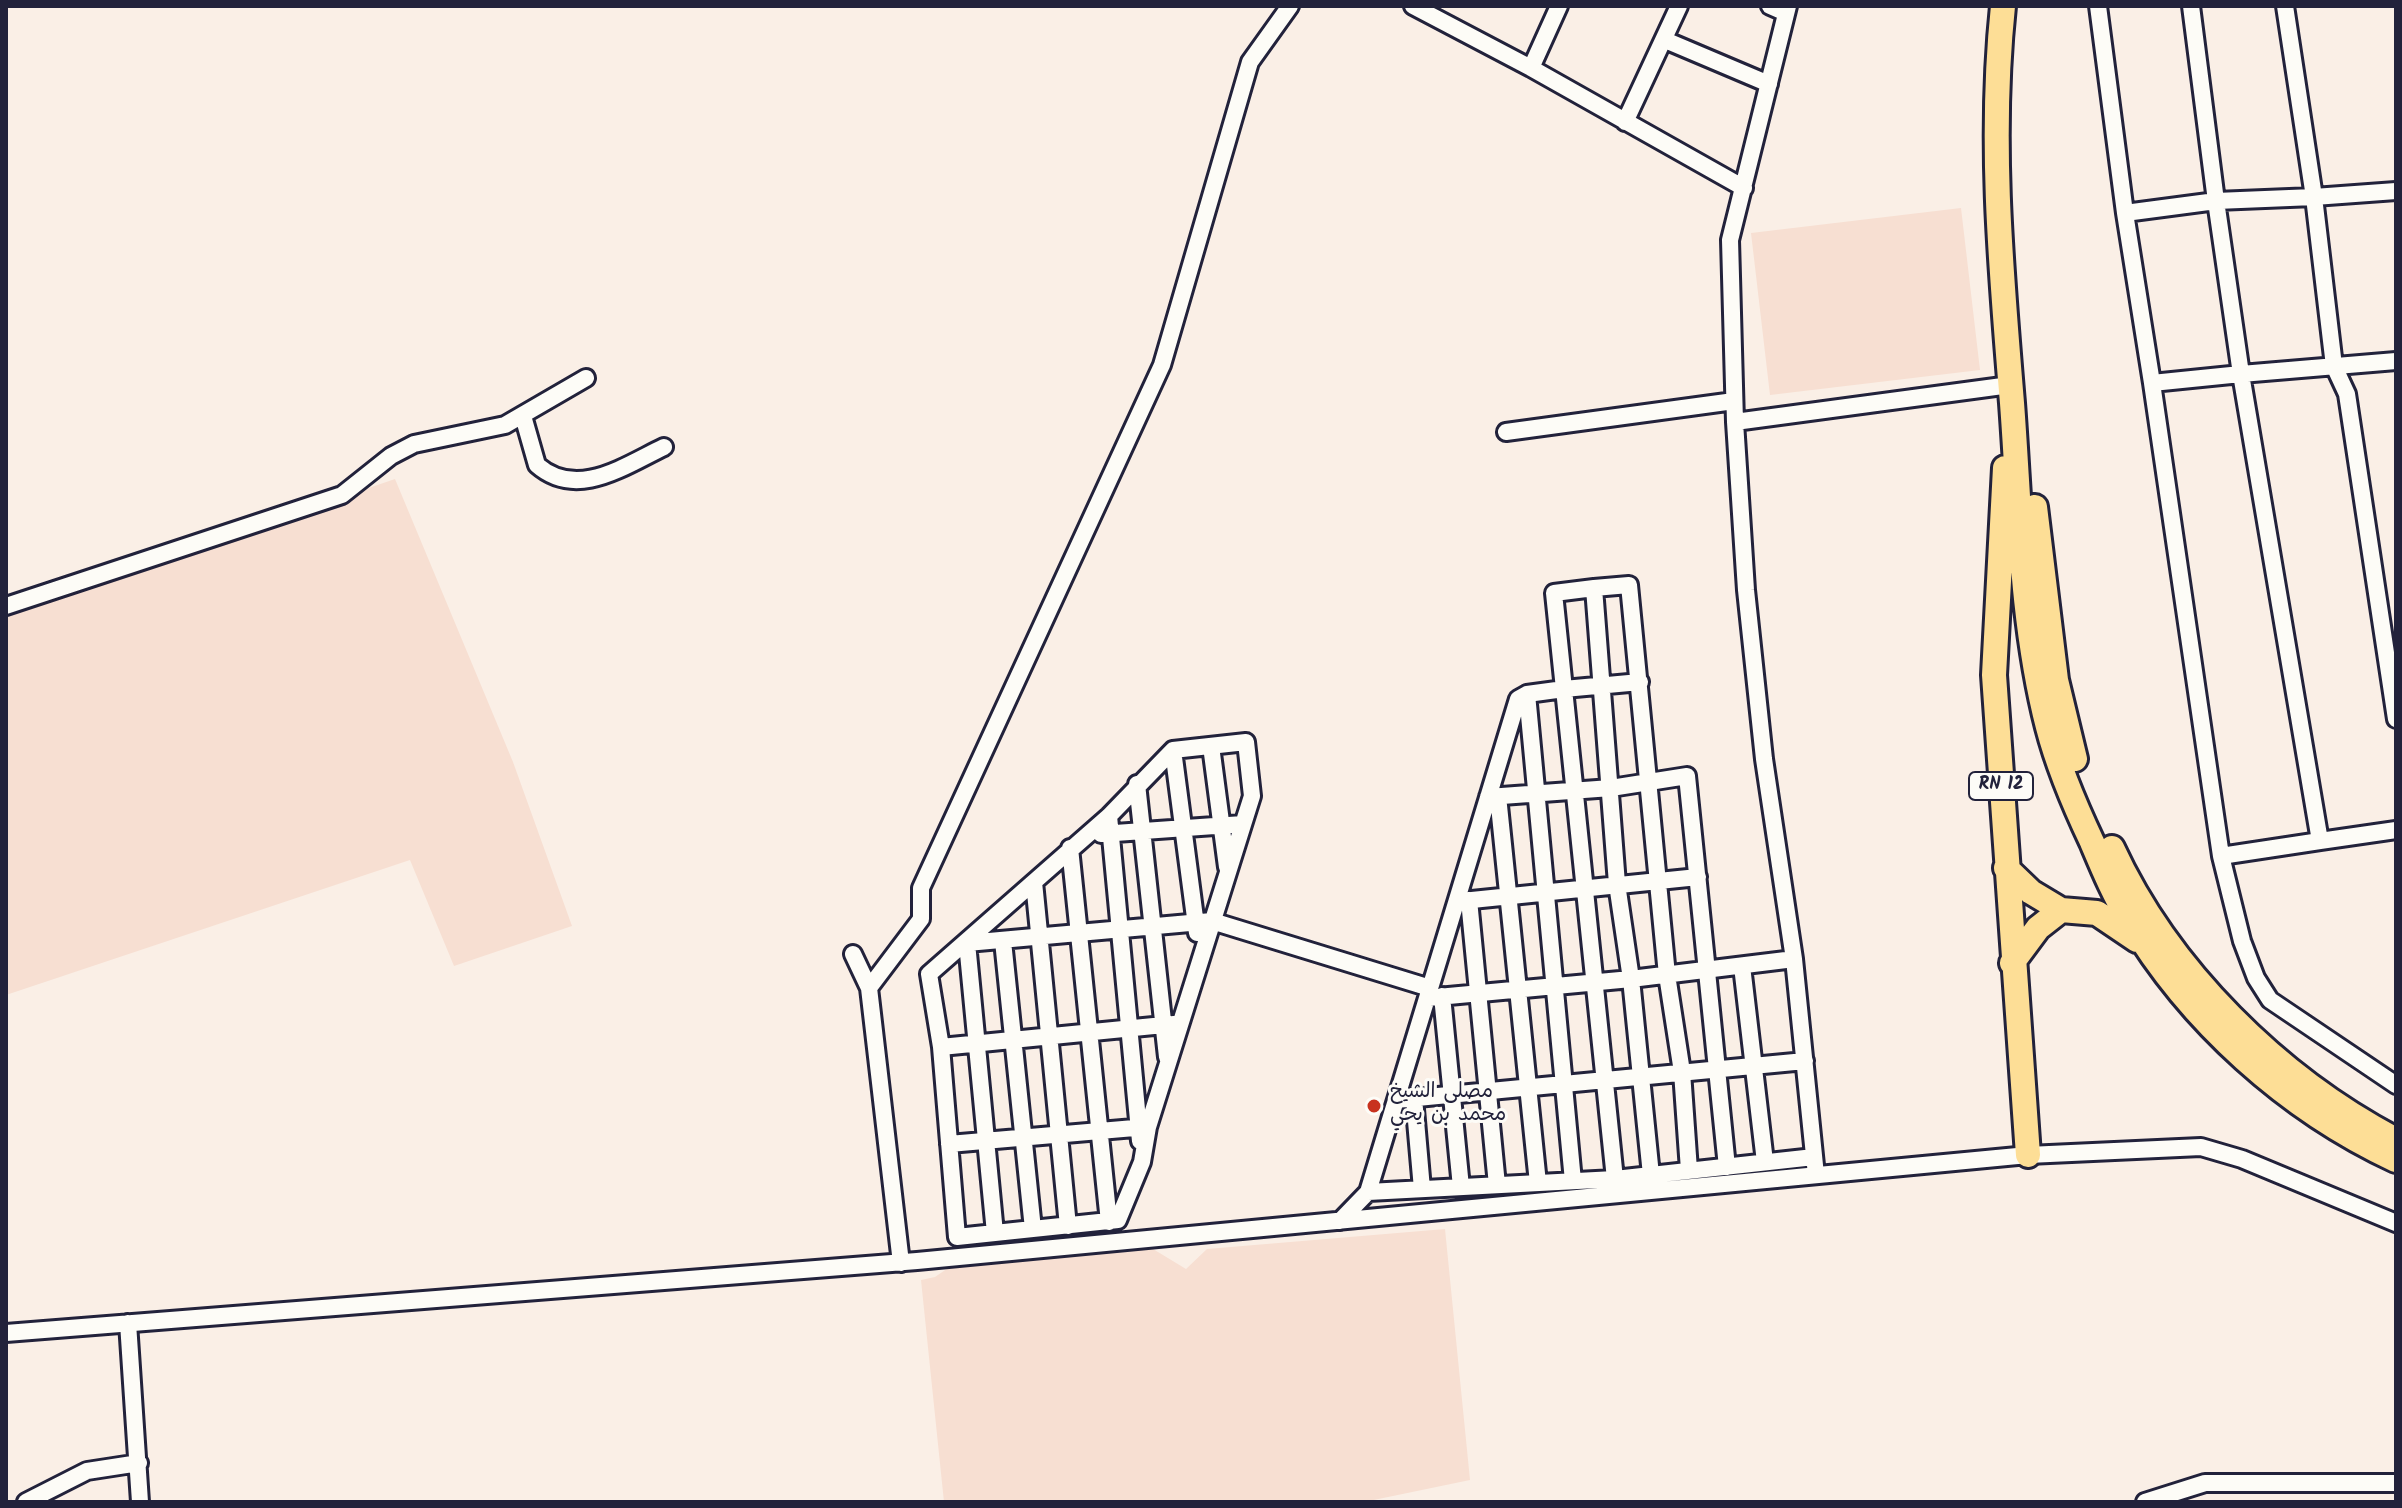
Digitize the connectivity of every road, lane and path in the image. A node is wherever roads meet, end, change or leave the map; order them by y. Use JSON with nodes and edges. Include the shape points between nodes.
{"nodes":[{"id":1,"x":1290,"y":6,"type":"edge"},
{"id":2,"x":1559,"y":6,"type":"edge"},
{"id":3,"x":1679,"y":6,"type":"edge"},
{"id":4,"x":1770,"y":6,"type":"edge"},
{"id":5,"x":2003,"y":6,"type":"edge"},
{"id":6,"x":2020,"y":6,"type":"edge"},
{"id":7,"x":2098,"y":6,"type":"edge"},
{"id":8,"x":2191,"y":6,"type":"edge"},
{"id":9,"x":2285,"y":6,"type":"edge"},
{"id":10,"x":1420,"y":8,"type":"edge"},
{"id":11,"x":1787,"y":10,"type":"edge"},
{"id":12,"x":1665,"y":40,"type":"junction"},
{"id":13,"x":1531,"y":68,"type":"junction"},
{"id":14,"x":1769,"y":84,"type":"junction"},
{"id":15,"x":1625,"y":122,"type":"junction"},
{"id":16,"x":1744,"y":188,"type":"junction"},
{"id":17,"x":2396,"y":191,"type":"edge"},
{"id":18,"x":2314,"y":197,"type":"junction"},
{"id":19,"x":2216,"y":201,"type":"junction"},
{"id":20,"x":2125,"y":213,"type":"junction"},
{"id":21,"x":2396,"y":361,"type":"edge"},
{"id":22,"x":2334,"y":366,"type":"junction"},
{"id":23,"x":2241,"y":374,"type":"junction"},
{"id":24,"x":586,"y":378,"type":"dead end"},
{"id":25,"x":2152,"y":383,"type":"junction"},
{"id":26,"x":2010,"y":385,"type":"junction"},
{"id":27,"x":1734,"y":401,"type":"junction"},
{"id":28,"x":523,"y":416,"type":"junction"},
{"id":29,"x":2013,"y":418,"type":"junction"},
{"id":30,"x":1735,"y":422,"type":"junction"},
{"id":31,"x":1506,"y":432,"type":"dead end"},
{"id":32,"x":664,"y":447,"type":"dead end"},
{"id":33,"x":1594,"y":588,"type":"junction"},
{"id":34,"x":6,"y":606,"type":"edge"},
{"id":35,"x":1640,"y":682,"type":"junction"},
{"id":36,"x":1603,"y":687,"type":"junction"},
{"id":37,"x":1564,"y":689,"type":"junction"},
{"id":38,"x":1527,"y":694,"type":"junction"},
{"id":39,"x":2396,"y":719,"type":"edge"},
{"id":40,"x":1211,"y":746,"type":"junction"},
{"id":41,"x":1173,"y":750,"type":"junction"},
{"id":42,"x":1648,"y":781,"type":"junction"},
{"id":43,"x":1137,"y":784,"type":"junction"},
{"id":44,"x":1611,"y":788,"type":"junction"},
{"id":45,"x":1575,"y":790,"type":"junction"},
{"id":46,"x":1537,"y":792,"type":"junction"},
{"id":47,"x":1493,"y":796,"type":"junction"},
{"id":48,"x":1109,"y":816,"type":"junction"},
{"id":49,"x":1243,"y":824,"type":"junction"},
{"id":50,"x":1221,"y":826,"type":"junction"},
{"id":51,"x":1183,"y":828,"type":"junction"},
{"id":52,"x":2396,"y":830,"type":"edge"},
{"id":53,"x":1142,"y":831,"type":"junction"},
{"id":54,"x":1110,"y":833,"type":"junction"},
{"id":55,"x":1084,"y":835,"type":"junction"},
{"id":56,"x":2320,"y":841,"type":"junction"},
{"id":57,"x":1070,"y":848,"type":"junction"},
{"id":58,"x":2221,"y":856,"type":"junction"},
{"id":59,"x":2006,"y":868,"type":"junction"},
{"id":60,"x":1227,"y":873,"type":"junction"},
{"id":61,"x":1698,"y":877,"type":"junction"},
{"id":62,"x":1658,"y":880,"type":"junction"},
{"id":63,"x":1034,"y":882,"type":"junction"},
{"id":64,"x":1617,"y":884,"type":"junction"},
{"id":65,"x":1585,"y":886,"type":"junction"},
{"id":66,"x":1546,"y":891,"type":"junction"},
{"id":67,"x":1509,"y":895,"type":"junction"},
{"id":68,"x":1463,"y":901,"type":"junction"},
{"id":69,"x":2061,"y":910,"type":"junction"},
{"id":70,"x":1204,"y":922,"type":"junction"},
{"id":71,"x":1153,"y":927,"type":"junction"},
{"id":72,"x":1119,"y":930,"type":"junction"},
{"id":73,"x":1079,"y":934,"type":"junction"},
{"id":74,"x":1041,"y":937,"type":"junction"},
{"id":75,"x":1003,"y":941,"type":"junction"},
{"id":76,"x":2142,"y":941,"type":"junction"},
{"id":77,"x":967,"y":943,"type":"junction"},
{"id":78,"x":853,"y":954,"type":"dead end"},
{"id":79,"x":1794,"y":959,"type":"junction"},
{"id":80,"x":2012,"y":963,"type":"junction"},
{"id":81,"x":1742,"y":966,"type":"junction"},
{"id":82,"x":1705,"y":970,"type":"junction"},
{"id":83,"x":1667,"y":975,"type":"junction"},
{"id":84,"x":1631,"y":979,"type":"junction"},
{"id":85,"x":1595,"y":982,"type":"junction"},
{"id":86,"x":1555,"y":986,"type":"junction"},
{"id":87,"x":869,"y":988,"type":"junction"},
{"id":88,"x":1519,"y":989,"type":"junction"},
{"id":89,"x":1478,"y":993,"type":"junction"},
{"id":90,"x":1433,"y":994,"type":"junction"},
{"id":91,"x":1172,"y":1024,"type":"junction"},
{"id":92,"x":1129,"y":1028,"type":"junction"},
{"id":93,"x":1089,"y":1032,"type":"junction"},
{"id":94,"x":1050,"y":1036,"type":"junction"},
{"id":95,"x":1013,"y":1040,"type":"junction"},
{"id":96,"x":978,"y":1043,"type":"junction"},
{"id":97,"x":941,"y":1047,"type":"junction"},
{"id":98,"x":1805,"y":1061,"type":"junction"},
{"id":99,"x":1754,"y":1065,"type":"junction"},
{"id":100,"x":1716,"y":1068,"type":"junction"},
{"id":101,"x":1682,"y":1072,"type":"junction"},
{"id":102,"x":1641,"y":1074,"type":"junction"},
{"id":103,"x":1605,"y":1078,"type":"junction"},
{"id":104,"x":1564,"y":1083,"type":"junction"},
{"id":105,"x":2396,"y":1085,"type":"edge"},
{"id":106,"x":1529,"y":1086,"type":"junction"},
{"id":107,"x":1488,"y":1091,"type":"junction"},
{"id":108,"x":1452,"y":1094,"type":"junction"},
{"id":109,"x":1414,"y":1098,"type":"junction"},
{"id":110,"x":1396,"y":1100,"type":"junction"},
{"id":111,"x":1143,"y":1127,"type":"junction"},
{"id":112,"x":1099,"y":1131,"type":"junction"},
{"id":113,"x":1059,"y":1134,"type":"junction"},
{"id":114,"x":1023,"y":1137,"type":"junction"},
{"id":115,"x":2396,"y":1140,"type":"edge"},
{"id":116,"x":987,"y":1141,"type":"junction"},
{"id":117,"x":949,"y":1144,"type":"junction"},
{"id":118,"x":2028,"y":1155,"type":"junction"},
{"id":119,"x":1814,"y":1157,"type":"junction"},
{"id":120,"x":2396,"y":1160,"type":"edge"},
{"id":121,"x":1765,"y":1162,"type":"junction"},
{"id":122,"x":1727,"y":1167,"type":"junction"},
{"id":123,"x":1689,"y":1170,"type":"junction"},
{"id":124,"x":1651,"y":1175,"type":"junction"},
{"id":125,"x":1816,"y":1175,"type":"junction"},
{"id":126,"x":1615,"y":1179,"type":"junction"},
{"id":127,"x":1573,"y":1181,"type":"junction"},
{"id":128,"x":1538,"y":1183,"type":"junction"},
{"id":129,"x":1497,"y":1185,"type":"junction"},
{"id":130,"x":1461,"y":1187,"type":"junction"},
{"id":131,"x":1422,"y":1189,"type":"junction"},
{"id":132,"x":1368,"y":1192,"type":"junction"},
{"id":133,"x":1340,"y":1221,"type":"junction"},
{"id":134,"x":1109,"y":1222,"type":"junction"},
{"id":135,"x":2396,"y":1223,"type":"edge"},
{"id":136,"x":1068,"y":1226,"type":"junction"},
{"id":137,"x":1033,"y":1229,"type":"junction"},
{"id":138,"x":995,"y":1233,"type":"junction"},
{"id":139,"x":901,"y":1263,"type":"junction"},
{"id":140,"x":128,"y":1323,"type":"junction"},
{"id":141,"x":6,"y":1333,"type":"edge"},
{"id":142,"x":139,"y":1463,"type":"junction"},
{"id":143,"x":2396,"y":1483,"type":"edge"},
{"id":144,"x":26,"y":1502,"type":"edge"},
{"id":145,"x":140,"y":1502,"type":"edge"},
{"id":146,"x":2145,"y":1502,"type":"edge"}],
"edges":[{"from":1,"to":87,"type":"street","via":[[1250,62],[1162,365],[921,888],[921,919]]},
{"from":2,"to":13,"type":"street"},
{"from":3,"to":12,"type":"street"},
{"from":4,"to":11,"type":"street"},
{"from":5,"to":26,"type":"highway","number":"RN 12","via":[[1994,173]]},
{"from":6,"to":115,"type":"highway","via":[[2009,95],[2015,292],[2044,595],[2072,751],[2123,870],[2166,939],[2210,993],[2302,1078]]},
{"from":7,"to":20,"type":"street"},
{"from":8,"to":19,"type":"street"},
{"from":9,"to":18,"type":"street"},
{"from":10,"to":13,"type":"street"},
{"from":11,"to":14,"type":"street"},
{"from":12,"to":14,"type":"street"},
{"from":12,"to":15,"type":"street"},
{"from":13,"to":15,"type":"street"},
{"from":14,"to":16,"type":"street"},
{"from":15,"to":16,"type":"street"},
{"from":16,"to":27,"type":"street","via":[[1730,240]]},
{"from":17,"to":18,"type":"street"},
{"from":18,"to":19,"type":"street"},
{"from":18,"to":22,"type":"street"},
{"from":19,"to":20,"type":"street"},
{"from":19,"to":23,"type":"street"},
{"from":20,"to":25,"type":"street"},
{"from":21,"to":22,"type":"street"},
{"from":22,"to":23,"type":"street"},
{"from":22,"to":39,"type":"street","via":[[2347,394]]},
{"from":23,"to":25,"type":"street"},
{"from":23,"to":56,"type":"street"},
{"from":24,"to":28,"type":"street"},
{"from":25,"to":58,"type":"street"},
{"from":26,"to":29,"type":"highway","number":"RN 12"},
{"from":26,"to":30,"type":"street"},
{"from":27,"to":30,"type":"street"},
{"from":27,"to":31,"type":"street"},
{"from":28,"to":32,"type":"street","via":[[537,465],[560,479],[605,476]]},
{"from":28,"to":34,"type":"street","via":[[505,425],[414,444],[333,499]]},
{"from":29,"to":59,"type":"highway","number":"RN 12","via":[[2004,473],[1994,675]]},
{"from":29,"to":76,"type":"highway","via":[[2025,580],[2048,727],[2075,807]]},
{"from":30,"to":79,"type":"street","via":[[1764,759]]},
{"from":33,"to":35,"type":"street","via":[[1629,585]]},
{"from":33,"to":36,"type":"street"},
{"from":33,"to":37,"type":"street","via":[[1554,593]]},
{"from":35,"to":36,"type":"street"},
{"from":35,"to":42,"type":"street"},
{"from":36,"to":37,"type":"street"},
{"from":36,"to":44,"type":"street"},
{"from":37,"to":38,"type":"street"},
{"from":37,"to":45,"type":"street"},
{"from":38,"to":46,"type":"street"},
{"from":38,"to":47,"type":"street","via":[[1518,699]]},
{"from":40,"to":41,"type":"street"},
{"from":40,"to":49,"type":"street","via":[[1246,742],[1252,796]]},
{"from":40,"to":50,"type":"street"},
{"from":41,"to":43,"type":"street"},
{"from":41,"to":51,"type":"street"},
{"from":42,"to":44,"type":"street"},
{"from":42,"to":61,"type":"street","via":[[1687,776]]},
{"from":42,"to":62,"type":"street"},
{"from":43,"to":48,"type":"street"},
{"from":43,"to":53,"type":"street"},
{"from":44,"to":45,"type":"street"},
{"from":44,"to":64,"type":"street"},
{"from":45,"to":46,"type":"street"},
{"from":45,"to":65,"type":"street"},
{"from":46,"to":47,"type":"street"},
{"from":46,"to":66,"type":"street"},
{"from":47,"to":67,"type":"street"},
{"from":47,"to":68,"type":"street"},
{"from":48,"to":54,"type":"street"},
{"from":48,"to":55,"type":"street"},
{"from":49,"to":50,"type":"street"},
{"from":49,"to":60,"type":"street"},
{"from":50,"to":51,"type":"street"},
{"from":50,"to":60,"type":"street"},
{"from":51,"to":53,"type":"street"},
{"from":51,"to":70,"type":"street"},
{"from":52,"to":56,"type":"street"},
{"from":53,"to":54,"type":"street"},
{"from":53,"to":71,"type":"street"},
{"from":54,"to":55,"type":"street"},
{"from":54,"to":72,"type":"street"},
{"from":55,"to":57,"type":"street"},
{"from":56,"to":58,"type":"street"},
{"from":57,"to":63,"type":"street"},
{"from":57,"to":73,"type":"street"},
{"from":58,"to":105,"type":"street","via":[[2242,941],[2270,1000]]},
{"from":59,"to":69,"type":"highway"},
{"from":59,"to":80,"type":"highway","number":"RN 12"},
{"from":60,"to":70,"type":"street"},
{"from":61,"to":62,"type":"street"},
{"from":61,"to":82,"type":"street"},
{"from":62,"to":64,"type":"street"},
{"from":62,"to":83,"type":"street"},
{"from":63,"to":74,"type":"street"},
{"from":63,"to":77,"type":"street"},
{"from":64,"to":65,"type":"street"},
{"from":64,"to":84,"type":"street"},
{"from":65,"to":66,"type":"street"},
{"from":65,"to":85,"type":"street"},
{"from":66,"to":67,"type":"street"},
{"from":66,"to":86,"type":"street"},
{"from":67,"to":68,"type":"street"},
{"from":67,"to":88,"type":"street"},
{"from":68,"to":89,"type":"street"},
{"from":68,"to":90,"type":"street"},
{"from":69,"to":76,"type":"highway","via":[[2097,913]]},
{"from":69,"to":80,"type":"highway","via":[[2028,939]]},
{"from":70,"to":71,"type":"street"},
{"from":70,"to":90,"type":"street"},
{"from":70,"to":91,"type":"street","via":[[1200,958]]},
{"from":71,"to":72,"type":"street"},
{"from":71,"to":91,"type":"street"},
{"from":72,"to":73,"type":"street"},
{"from":72,"to":92,"type":"street"},
{"from":73,"to":74,"type":"street"},
{"from":73,"to":93,"type":"street"},
{"from":74,"to":75,"type":"street"},
{"from":74,"to":94,"type":"street"},
{"from":75,"to":77,"type":"street"},
{"from":75,"to":95,"type":"street"},
{"from":76,"to":120,"type":"highway","via":[[2196,1010],[2248,1061],[2314,1113]]},
{"from":77,"to":96,"type":"street"},
{"from":77,"to":97,"type":"street","via":[[929,974]]},
{"from":78,"to":87,"type":"street"},
{"from":79,"to":81,"type":"street"},
{"from":79,"to":98,"type":"street"},
{"from":80,"to":118,"type":"highway","number":"RN 12"},
{"from":81,"to":82,"type":"street"},
{"from":81,"to":99,"type":"street"},
{"from":82,"to":83,"type":"street"},
{"from":82,"to":100,"type":"street"},
{"from":83,"to":84,"type":"street"},
{"from":83,"to":101,"type":"street"},
{"from":84,"to":85,"type":"street"},
{"from":84,"to":102,"type":"street"},
{"from":85,"to":86,"type":"street"},
{"from":85,"to":103,"type":"street"},
{"from":86,"to":88,"type":"street"},
{"from":86,"to":104,"type":"street"},
{"from":87,"to":139,"type":"street"},
{"from":88,"to":89,"type":"street"},
{"from":88,"to":106,"type":"street"},
{"from":89,"to":90,"type":"street"},
{"from":89,"to":107,"type":"street"},
{"from":90,"to":108,"type":"street"},
{"from":90,"to":110,"type":"street"},
{"from":91,"to":92,"type":"street"},
{"from":91,"to":111,"type":"street","via":[[1168,1062]]},
{"from":92,"to":93,"type":"street"},
{"from":92,"to":111,"type":"street"},
{"from":93,"to":94,"type":"street"},
{"from":93,"to":112,"type":"street"},
{"from":94,"to":95,"type":"street"},
{"from":94,"to":113,"type":"street"},
{"from":95,"to":96,"type":"street"},
{"from":95,"to":114,"type":"street"},
{"from":96,"to":97,"type":"street"},
{"from":96,"to":116,"type":"street"},
{"from":97,"to":117,"type":"street"},
{"from":98,"to":99,"type":"street"},
{"from":98,"to":119,"type":"street"},
{"from":99,"to":100,"type":"street"},
{"from":99,"to":121,"type":"street"},
{"from":100,"to":101,"type":"street"},
{"from":100,"to":122,"type":"street"},
{"from":101,"to":102,"type":"street"},
{"from":101,"to":123,"type":"street"},
{"from":102,"to":103,"type":"street"},
{"from":102,"to":124,"type":"street"},
{"from":103,"to":104,"type":"street"},
{"from":103,"to":126,"type":"street"},
{"from":104,"to":106,"type":"street"},
{"from":104,"to":127,"type":"street"},
{"from":106,"to":107,"type":"street"},
{"from":106,"to":128,"type":"street"},
{"from":107,"to":108,"type":"street"},
{"from":107,"to":129,"type":"street"},
{"from":108,"to":109,"type":"street"},
{"from":108,"to":130,"type":"street"},
{"from":109,"to":110,"type":"street"},
{"from":109,"to":131,"type":"street"},
{"from":110,"to":132,"type":"street"},
{"from":111,"to":112,"type":"street"},
{"from":111,"to":134,"type":"street","via":[[1142,1162],[1118,1220]]},
{"from":112,"to":113,"type":"street"},
{"from":112,"to":134,"type":"street"},
{"from":113,"to":114,"type":"street"},
{"from":113,"to":136,"type":"street"},
{"from":114,"to":116,"type":"street"},
{"from":114,"to":137,"type":"street"},
{"from":116,"to":117,"type":"street"},
{"from":116,"to":138,"type":"street"},
{"from":117,"to":138,"type":"street","via":[[957,1237]]},
{"from":118,"to":125,"type":"street"},
{"from":118,"to":135,"type":"street","via":[[2201,1147]]},
{"from":119,"to":121,"type":"street"},
{"from":119,"to":125,"type":"street"},
{"from":121,"to":122,"type":"street"},
{"from":122,"to":123,"type":"street"},
{"from":123,"to":124,"type":"street"},
{"from":124,"to":126,"type":"street"},
{"from":125,"to":133,"type":"street"},
{"from":126,"to":127,"type":"street"},
{"from":127,"to":128,"type":"street"},
{"from":128,"to":129,"type":"street"},
{"from":129,"to":130,"type":"street"},
{"from":130,"to":131,"type":"street"},
{"from":131,"to":132,"type":"street"},
{"from":132,"to":133,"type":"street"},
{"from":133,"to":139,"type":"street"},
{"from":134,"to":136,"type":"street"},
{"from":136,"to":137,"type":"street"},
{"from":137,"to":138,"type":"street"},
{"from":139,"to":140,"type":"street"},
{"from":140,"to":141,"type":"street"},
{"from":140,"to":142,"type":"street"},
{"from":142,"to":144,"type":"street","via":[[87,1471]]},
{"from":142,"to":145,"type":"street"},
{"from":143,"to":146,"type":"street","via":[[2205,1483]]}]}
